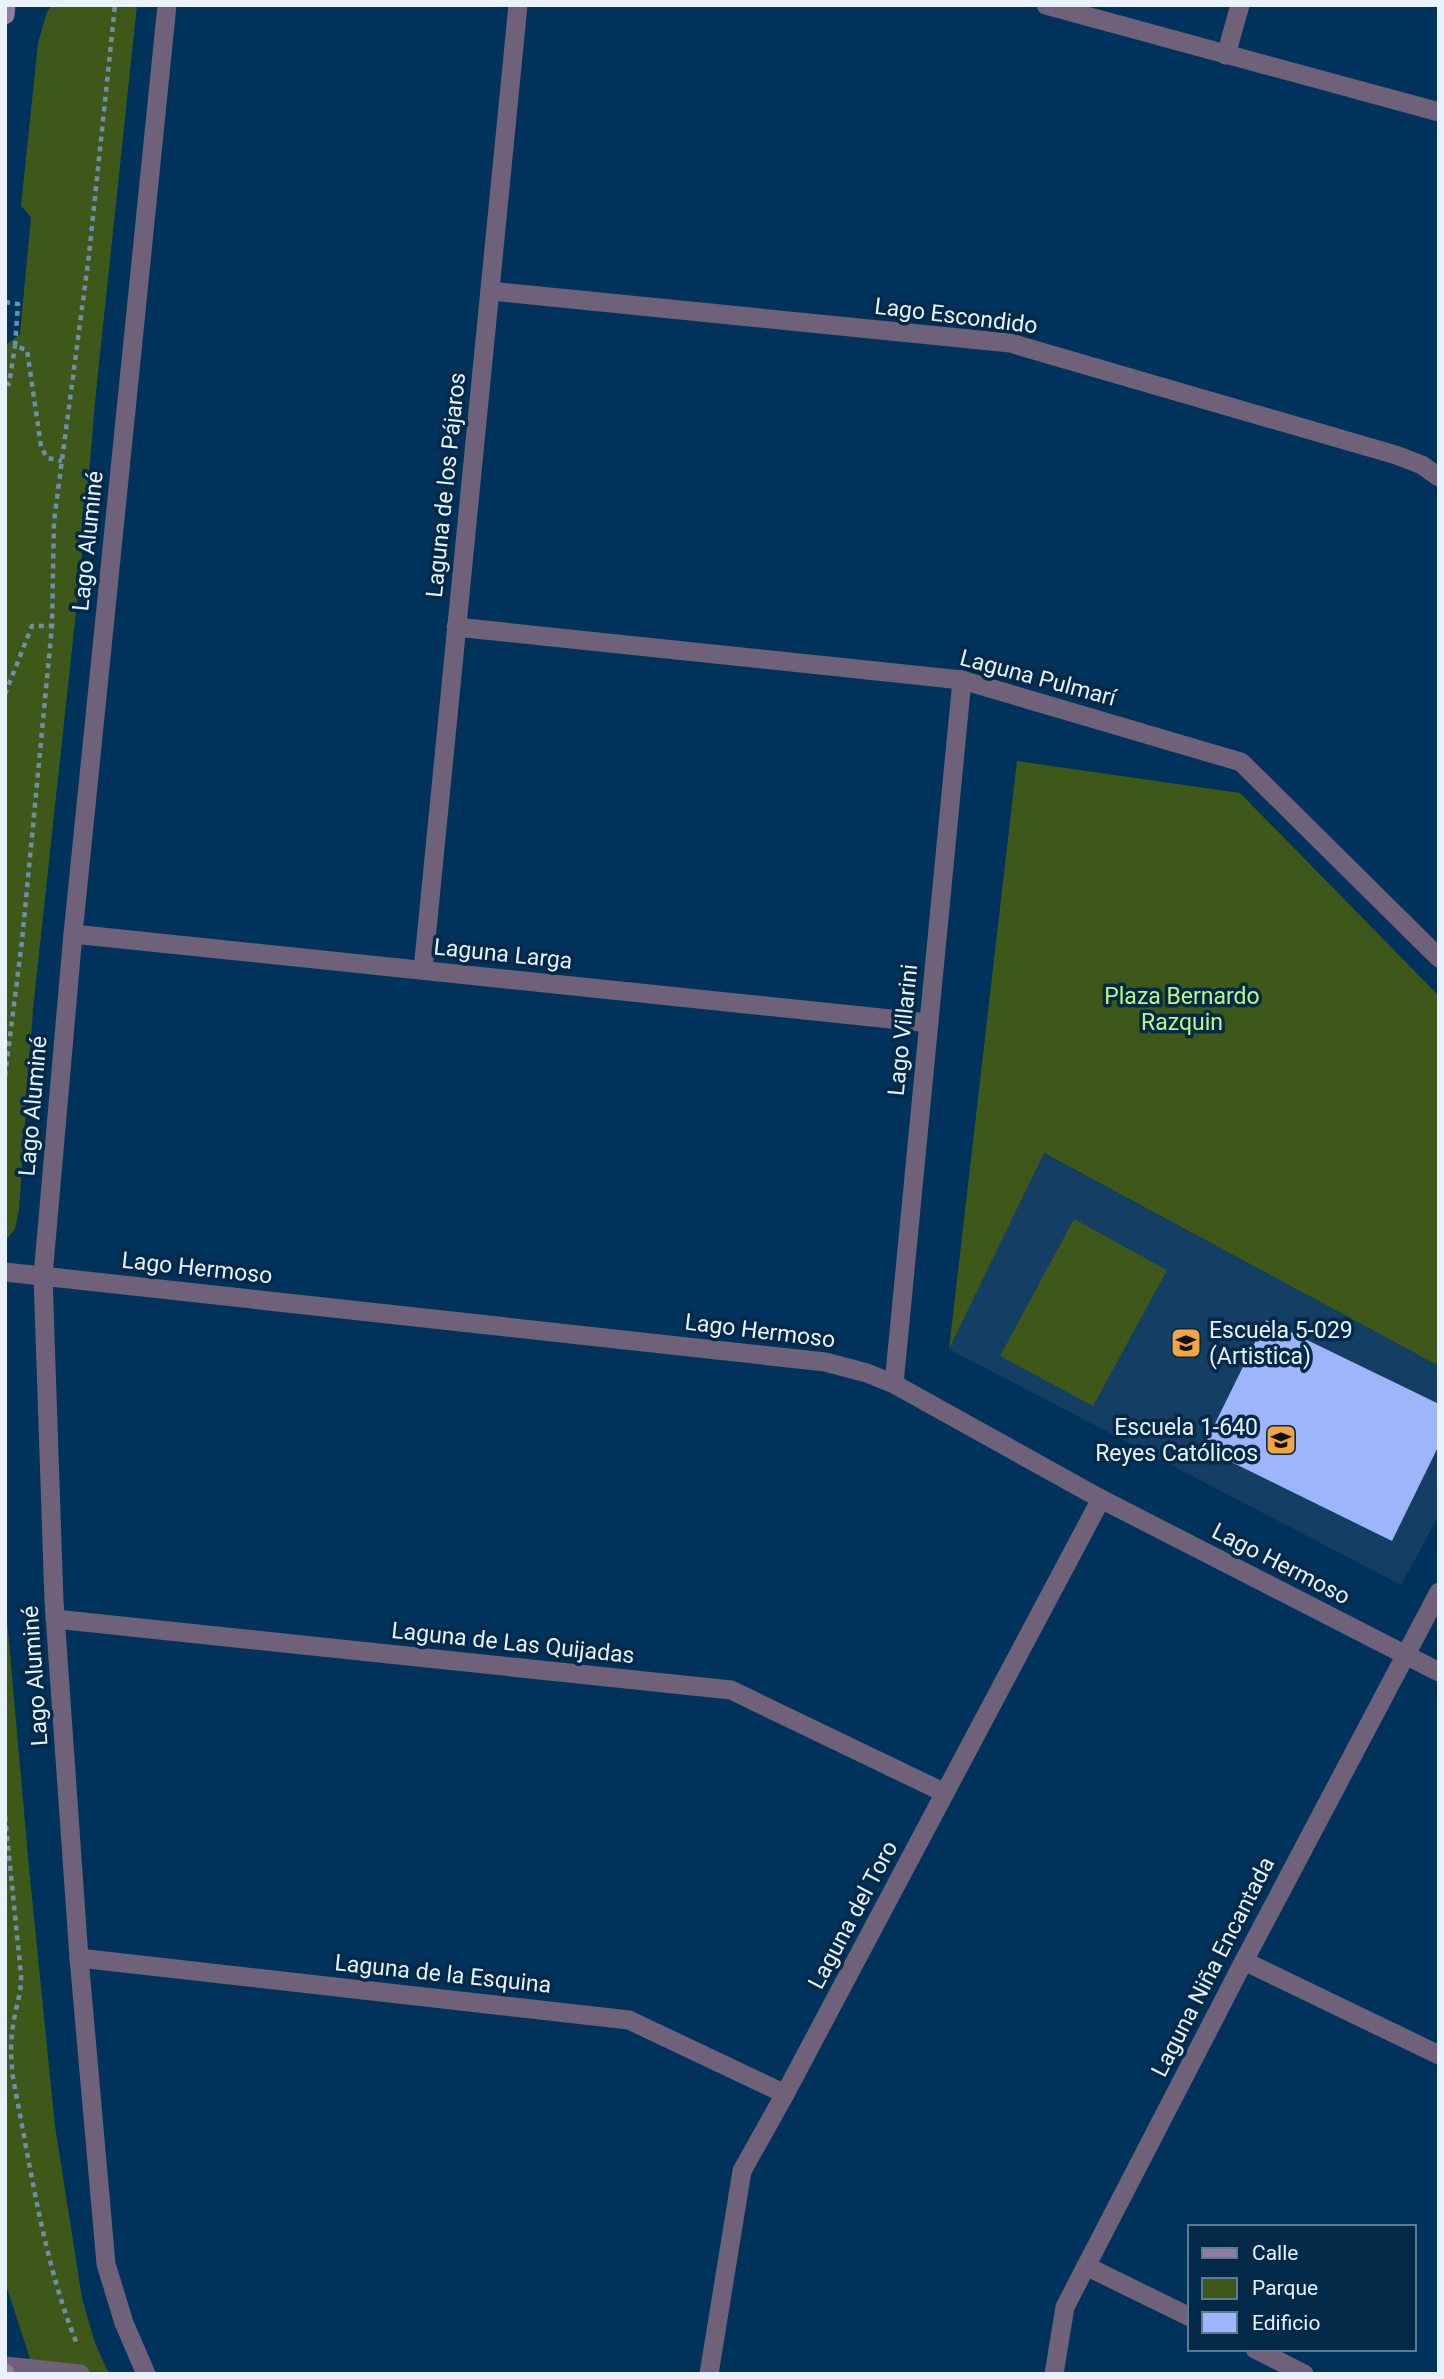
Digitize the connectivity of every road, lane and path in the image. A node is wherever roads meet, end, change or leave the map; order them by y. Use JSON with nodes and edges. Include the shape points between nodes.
{"nodes":[{"id":1,"x":6,"y":5,"type":"edge"},
{"id":2,"x":116,"y":5,"type":"edge"},
{"id":3,"x":167,"y":5,"type":"edge"},
{"id":4,"x":518,"y":5,"type":"edge"},
{"id":5,"x":1046,"y":5,"type":"edge"},
{"id":6,"x":1240,"y":5,"type":"edge"},
{"id":7,"x":5,"y":15,"type":"edge"},
{"id":8,"x":1226,"y":55,"type":"junction"},
{"id":9,"x":1439,"y":112,"type":"edge"},
{"id":10,"x":490,"y":291,"type":"junction"},
{"id":11,"x":5,"y":302,"type":"edge"},
{"id":12,"x":15,"y":346,"type":"junction"},
{"id":13,"x":5,"y":383,"type":"edge"},
{"id":14,"x":62,"y":461,"type":"junction"},
{"id":15,"x":1439,"y":477,"type":"edge"},
{"id":16,"x":52,"y":626,"type":"junction"},
{"id":17,"x":456,"y":627,"type":"junction"},
{"id":18,"x":962,"y":680,"type":"junction"},
{"id":19,"x":5,"y":694,"type":"edge"},
{"id":20,"x":73,"y":934,"type":"junction"},
{"id":21,"x":1439,"y":958,"type":"edge"},
{"id":22,"x":423,"y":970,"type":"junction"},
{"id":23,"x":929,"y":1023,"type":"junction"},
{"id":24,"x":5,"y":1076,"type":"edge"},
{"id":25,"x":5,"y":1272,"type":"edge"},
{"id":26,"x":43,"y":1276,"type":"junction"},
{"id":27,"x":894,"y":1384,"type":"junction"},
{"id":28,"x":1101,"y":1499,"type":"junction"},
{"id":29,"x":1439,"y":1592,"type":"edge"},
{"id":30,"x":55,"y":1619,"type":"junction"},
{"id":31,"x":1404,"y":1654,"type":"junction"},
{"id":32,"x":1439,"y":1672,"type":"edge"},
{"id":33,"x":945,"y":1793,"type":"junction"},
{"id":34,"x":5,"y":1816,"type":"edge"},
{"id":35,"x":79,"y":1958,"type":"junction"},
{"id":36,"x":1244,"y":1961,"type":"junction"},
{"id":37,"x":1439,"y":2055,"type":"edge"},
{"id":38,"x":785,"y":2094,"type":"junction"},
{"id":39,"x":1086,"y":2266,"type":"junction"},
{"id":40,"x":1188,"y":2316,"type":"edge"},
{"id":41,"x":80,"y":2350,"type":"dead end"},
{"id":42,"x":1259,"y":2351,"type":"edge"},
{"id":43,"x":5,"y":2366,"type":"edge"},
{"id":44,"x":80,"y":2374,"type":"edge"},
{"id":45,"x":146,"y":2374,"type":"edge"},
{"id":46,"x":709,"y":2374,"type":"edge"},
{"id":47,"x":1054,"y":2374,"type":"edge"},
{"id":48,"x":1304,"y":2374,"type":"edge"}],
"edges":[{"from":1,"to":7,"type":"main road"},
{"from":2,"to":14,"type":"path"},
{"from":3,"to":20,"type":"street","name":"Lago Aluminé"},
{"from":4,"to":10,"type":"street","name":"Laguna de los Pájaros"},
{"from":5,"to":8,"type":"street"},
{"from":6,"to":8,"type":"street"},
{"from":8,"to":9,"type":"street"},
{"from":10,"to":15,"type":"street","name":"Lago Escondido","via":[[1010,343],[1396,455],[1422,464]]},
{"from":10,"to":17,"type":"street","name":"Laguna de los Pájaros"},
{"from":11,"to":12,"type":"path","via":[[18,304]]},
{"from":12,"to":13,"type":"path","via":[[9,384]]},
{"from":12,"to":14,"type":"path","via":[[27,350],[41,446],[47,458]]},
{"from":14,"to":16,"type":"path","via":[[54,522]]},
{"from":16,"to":19,"type":"path","via":[[32,626]]},
{"from":16,"to":24,"type":"path"},
{"from":17,"to":18,"type":"street","name":"Laguna Pulmarí"},
{"from":17,"to":22,"type":"street","name":"Laguna de los Pájaros"},
{"from":18,"to":21,"type":"street","name":"Laguna Pulmarí","via":[[1241,762]]},
{"from":18,"to":23,"type":"street","name":"Lago Villarini"},
{"from":20,"to":22,"type":"street","name":"Laguna Larga"},
{"from":20,"to":26,"type":"street","name":"Lago Aluminé"},
{"from":22,"to":23,"type":"street","name":"Laguna Larga"},
{"from":23,"to":27,"type":"street","name":"Lago Villarini"},
{"from":25,"to":26,"type":"street","name":"Lago Hermoso"},
{"from":26,"to":27,"type":"street","name":"Lago Hermoso","via":[[825,1362]]},
{"from":26,"to":30,"type":"street","name":"Lago Aluminé"},
{"from":27,"to":28,"type":"street","name":"Lago Hermoso"},
{"from":28,"to":31,"type":"street","name":"Lago Hermoso"},
{"from":28,"to":33,"type":"street","name":"Laguna del Toro"},
{"from":29,"to":31,"type":"street","name":"Laguna Niña Encantada"},
{"from":30,"to":33,"type":"street","name":"Laguna de Las Quijadas","via":[[731,1690]]},
{"from":30,"to":35,"type":"street","name":"Lago Aluminé"},
{"from":31,"to":32,"type":"street","name":"Lago Hermoso"},
{"from":31,"to":36,"type":"street","name":"Laguna Niña Encantada"},
{"from":33,"to":38,"type":"street","name":"Laguna del Toro"},
{"from":34,"to":41,"type":"path","via":[[22,1984],[13,2027],[13,2078],[49,2251]]},
{"from":35,"to":38,"type":"street","name":"Laguna de la Esquina","via":[[629,2020]]},
{"from":35,"to":45,"type":"street","name":"Lago Aluminé","via":[[106,2264]]},
{"from":36,"to":37,"type":"street"},
{"from":36,"to":39,"type":"street","name":"Laguna Niña Encantada"},
{"from":38,"to":46,"type":"street","name":"Laguna del Toro","via":[[742,2171]]},
{"from":39,"to":40,"type":"street"},
{"from":39,"to":47,"type":"street","name":"Laguna Niña Encantada","via":[[1065,2307]]},
{"from":42,"to":48,"type":"street"},
{"from":43,"to":44,"type":"street"}]}
